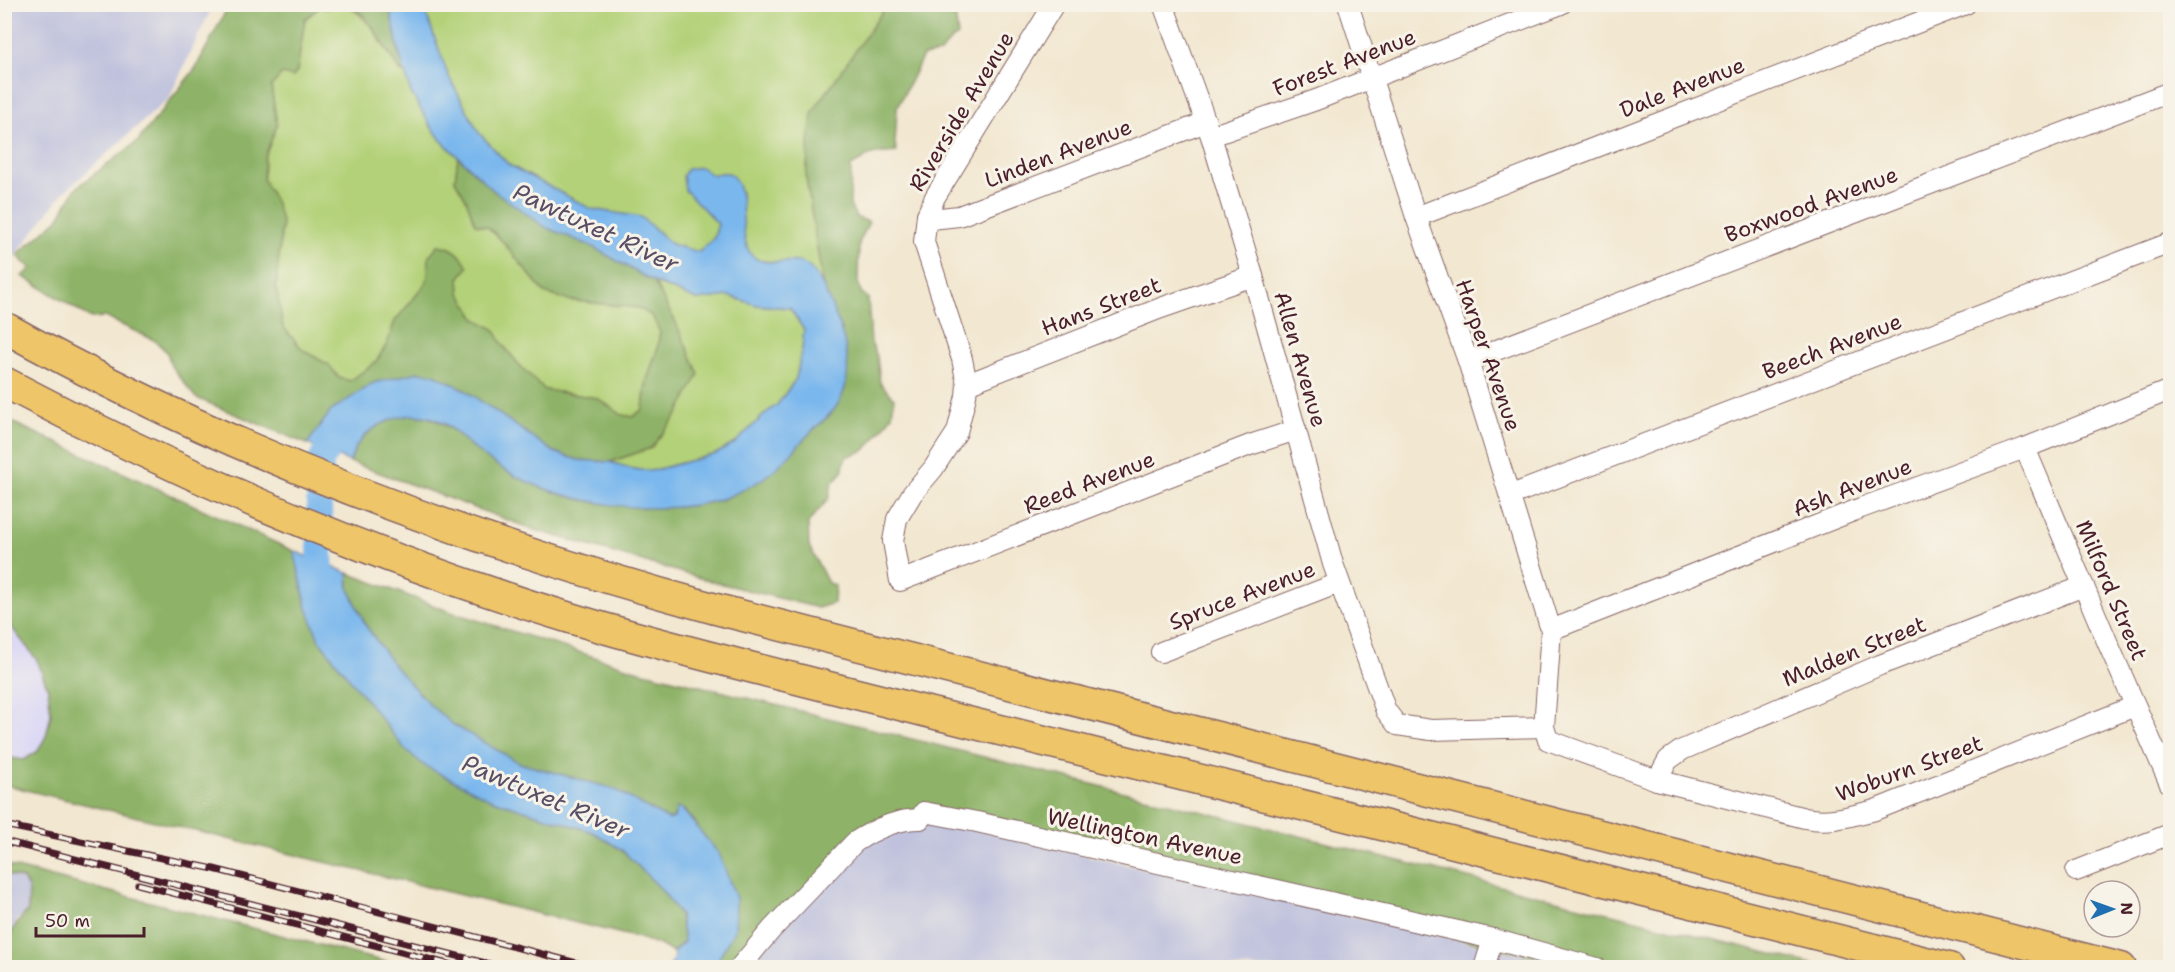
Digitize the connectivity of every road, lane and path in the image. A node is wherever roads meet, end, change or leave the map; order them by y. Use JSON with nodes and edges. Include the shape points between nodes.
{"nodes":[{"id":1,"x":1054,"y":4,"type":"edge"},
{"id":2,"x":1163,"y":4,"type":"edge"},
{"id":3,"x":1348,"y":4,"type":"edge"},
{"id":4,"x":1561,"y":4,"type":"edge"},
{"id":5,"x":1966,"y":4,"type":"edge"},
{"id":6,"x":1372,"y":78,"type":"junction"},
{"id":7,"x":2170,"y":92,"type":"edge"},
{"id":8,"x":1209,"y":129,"type":"junction"},
{"id":9,"x":927,"y":215,"type":"junction"},
{"id":10,"x":1416,"y":217,"type":"junction"},
{"id":11,"x":2170,"y":243,"type":"edge"},
{"id":12,"x":1253,"y":276,"type":"junction"},
{"id":13,"x":4,"y":327,"type":"edge"},
{"id":14,"x":1468,"y":361,"type":"junction"},
{"id":15,"x":4,"y":382,"type":"edge"},
{"id":16,"x":967,"y":384,"type":"junction"},
{"id":17,"x":2170,"y":390,"type":"edge"},
{"id":18,"x":1296,"y":430,"type":"junction"},
{"id":19,"x":2025,"y":448,"type":"junction"},
{"id":20,"x":1511,"y":495,"type":"junction"},
{"id":21,"x":900,"y":581,"type":"joint"},
{"id":22,"x":1340,"y":583,"type":"junction"},
{"id":23,"x":2084,"y":586,"type":"junction"},
{"id":24,"x":1551,"y":630,"type":"junction"},
{"id":25,"x":1161,"y":652,"type":"dead end"},
{"id":26,"x":2135,"y":706,"type":"junction"},
{"id":27,"x":1544,"y":727,"type":"junction"},
{"id":28,"x":1657,"y":780,"type":"junction"},
{"id":29,"x":2170,"y":784,"type":"edge"},
{"id":30,"x":2170,"y":834,"type":"edge"},
{"id":31,"x":2076,"y":871,"type":"dead end"},
{"id":32,"x":1493,"y":939,"type":"junction"},
{"id":33,"x":739,"y":968,"type":"edge"},
{"id":34,"x":1484,"y":968,"type":"edge"},
{"id":35,"x":1598,"y":968,"type":"edge"},
{"id":36,"x":1949,"y":968,"type":"edge"},
{"id":37,"x":2121,"y":968,"type":"edge"}],
"edges":[{"from":1,"to":9,"type":"street","name":"Riverside Avenue"},
{"from":2,"to":8,"type":"street","name":"Allen Avenue"},
{"from":3,"to":6,"type":"street","name":"Harper Avenue"},
{"from":4,"to":6,"type":"street","name":"Forest Avenue"},
{"from":5,"to":10,"type":"street","name":"Dale Avenue"},
{"from":6,"to":8,"type":"street","name":"Forest Avenue","via":[[1316,100]]},
{"from":6,"to":10,"type":"street","name":"Harper Avenue"},
{"from":7,"to":14,"type":"street","name":"Boxwood Avenue"},
{"from":8,"to":9,"type":"street","name":"Linden Avenue","via":[[959,216],[931,219]]},
{"from":8,"to":12,"type":"street","name":"Allen Avenue"},
{"from":9,"to":16,"type":"street","name":"Riverside Avenue","via":[[924,242]]},
{"from":10,"to":14,"type":"street","name":"Harper Avenue"},
{"from":11,"to":20,"type":"street","name":"Beech Avenue"},
{"from":12,"to":16,"type":"street","name":"Hans Street"},
{"from":12,"to":18,"type":"street","name":"Allen Avenue"},
{"from":13,"to":37,"type":"highway","via":[[157,405],[303,470],[554,562],[694,603]]},
{"from":14,"to":20,"type":"street","name":"Harper Avenue"},
{"from":15,"to":36,"type":"highway","via":[[145,453],[299,521],[415,567],[653,642]]},
{"from":16,"to":21,"type":"street","name":"Riverside Avenue","via":[[957,432],[897,519],[893,541]]},
{"from":17,"to":19,"type":"street","name":"Ash Avenue"},
{"from":18,"to":21,"type":"street","name":"Reed Avenue"},
{"from":18,"to":22,"type":"street","name":"Allen Avenue"},
{"from":19,"to":23,"type":"street","name":"Milford Street"},
{"from":19,"to":24,"type":"street","name":"Ash Avenue"},
{"from":20,"to":24,"type":"street","name":"Harper Avenue"},
{"from":22,"to":25,"type":"street","name":"Spruce Avenue"},
{"from":22,"to":27,"type":"street","name":"Allen Avenue","via":[[1386,711],[1397,725],[1431,730]]},
{"from":23,"to":26,"type":"street","name":"Milford Street"},
{"from":23,"to":28,"type":"street","name":"Malden Street","via":[[1880,665],[1682,750],[1668,760]]},
{"from":24,"to":27,"type":"street","name":"Harper Avenue"},
{"from":26,"to":28,"type":"street","name":"Woburn Street","via":[[1875,810],[1836,820],[1818,821]]},
{"from":26,"to":29,"type":"street","name":"Milford Street"},
{"from":27,"to":28,"type":"street","via":[[1548,740]]},
{"from":30,"to":31,"type":"street"},
{"from":32,"to":33,"type":"street","name":"Wellington Avenue","via":[[924,812],[920,819],[897,822],[855,842]]},
{"from":32,"to":34,"type":"street"},
{"from":32,"to":35,"type":"street","name":"Wellington Avenue"}]}
